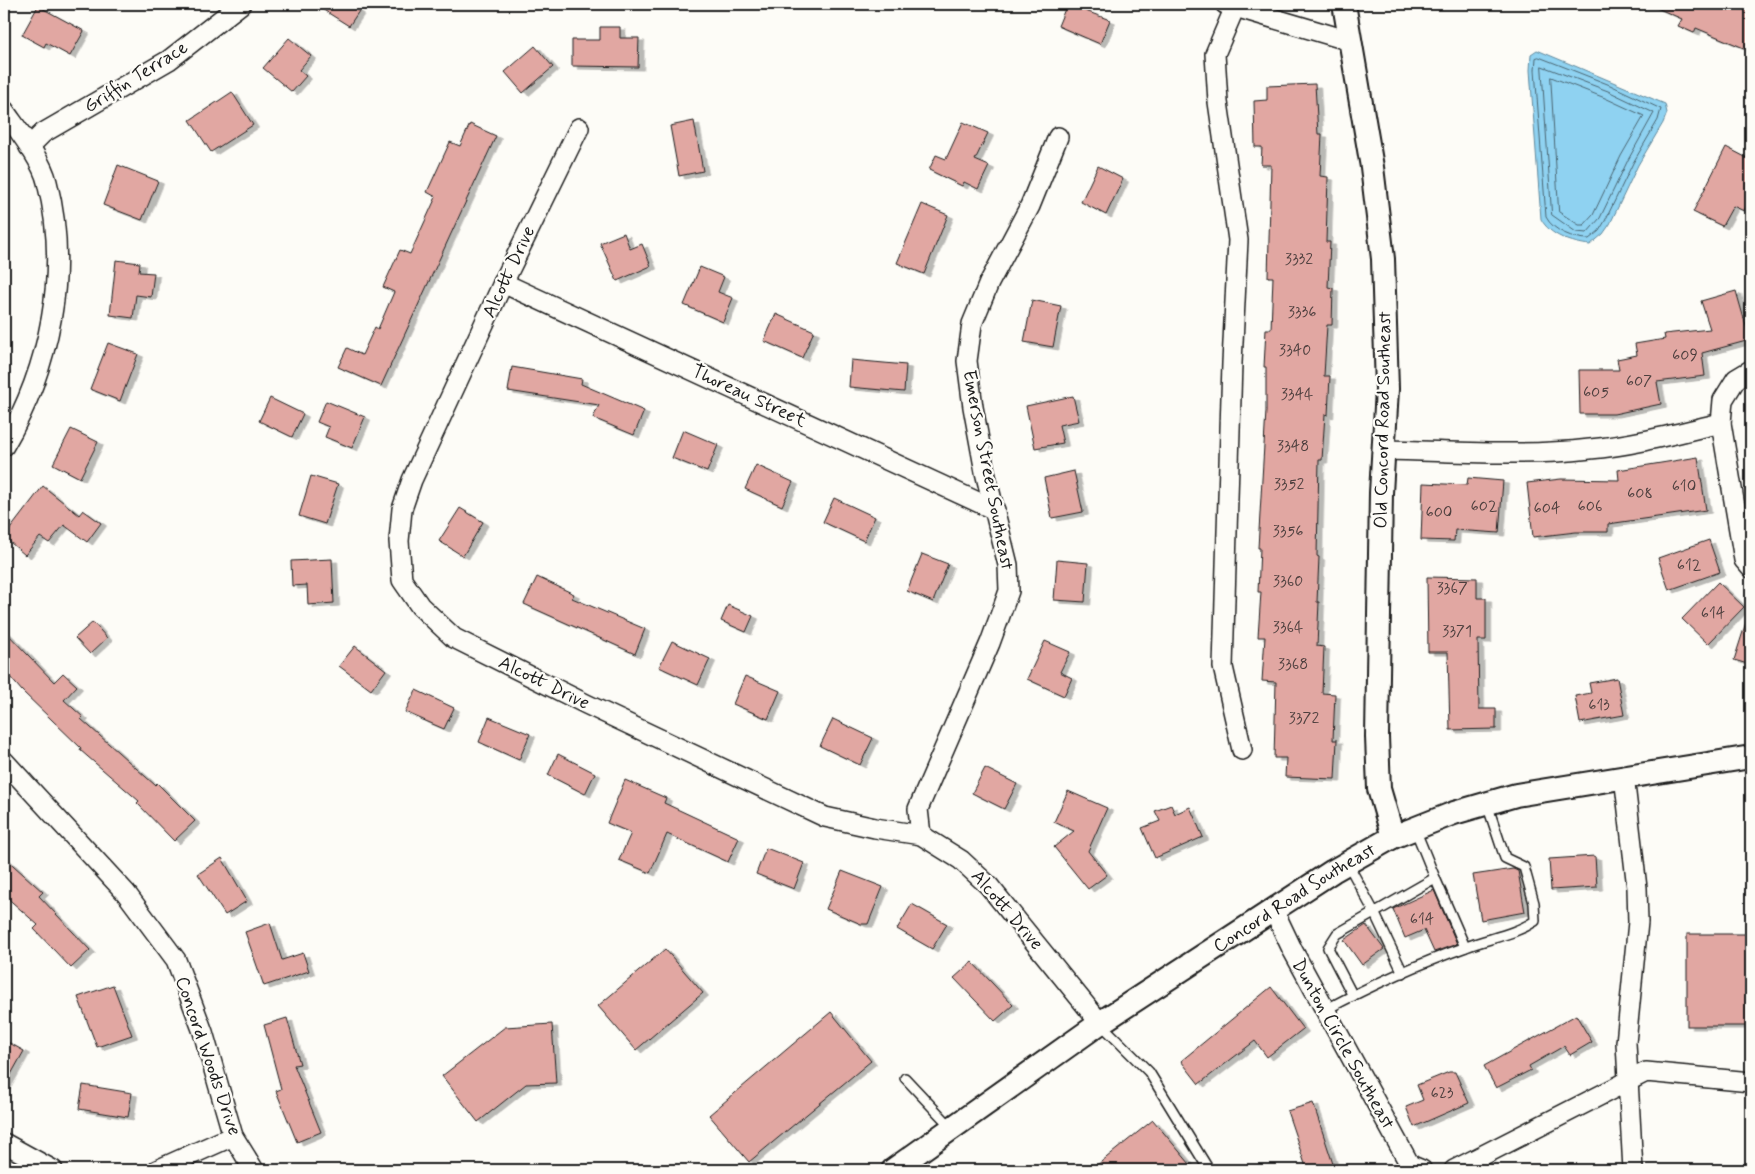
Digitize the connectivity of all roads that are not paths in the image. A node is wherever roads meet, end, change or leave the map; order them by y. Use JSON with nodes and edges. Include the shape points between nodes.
{"nodes":[{"id":1,"x":241,"y":4,"type":"edge"},
{"id":2,"x":1344,"y":4,"type":"edge"},
{"id":3,"x":1229,"y":5,"type":"edge"},
{"id":4,"x":1350,"y":41,"type":"junction"},
{"id":5,"x":4,"y":110,"type":"edge"},
{"id":6,"x":579,"y":128,"type":"dead end"},
{"id":7,"x":1058,"y":137,"type":"dead end"},
{"id":8,"x":29,"y":147,"type":"junction"},
{"id":9,"x":503,"y":283,"type":"junction"},
{"id":10,"x":1751,"y":370,"type":"edge"},
{"id":11,"x":1721,"y":423,"type":"junction"},
{"id":12,"x":4,"y":446,"type":"edge"},
{"id":13,"x":1384,"y":450,"type":"junction"},
{"id":14,"x":995,"y":510,"type":"junction"},
{"id":15,"x":1751,"y":568,"type":"edge"},
{"id":16,"x":1242,"y":750,"type":"dead end"},
{"id":17,"x":1751,"y":757,"type":"edge"},
{"id":18,"x":4,"y":761,"type":"edge"},
{"id":19,"x":1624,"y":776,"type":"junction"},
{"id":20,"x":1487,"y":804,"type":"junction"},
{"id":21,"x":1414,"y":828,"type":"junction"},
{"id":22,"x":921,"y":835,"type":"junction"},
{"id":23,"x":1393,"y":837,"type":"junction"},
{"id":24,"x":1347,"y":863,"type":"junction"},
{"id":25,"x":1435,"y":878,"type":"junction"},
{"id":26,"x":1273,"y":909,"type":"junction"},
{"id":27,"x":1374,"y":912,"type":"junction"},
{"id":28,"x":1465,"y":947,"type":"junction"},
{"id":29,"x":1403,"y":973,"type":"junction"},
{"id":30,"x":1352,"y":996,"type":"junction"},
{"id":31,"x":1325,"y":1010,"type":"junction"},
{"id":32,"x":1100,"y":1022,"type":"junction"},
{"id":33,"x":905,"y":1078,"type":"dead end"},
{"id":34,"x":1628,"y":1081,"type":"junction"},
{"id":35,"x":1751,"y":1082,"type":"edge"},
{"id":36,"x":952,"y":1128,"type":"junction"},
{"id":37,"x":233,"y":1136,"type":"junction"},
{"id":38,"x":4,"y":1143,"type":"edge"},
{"id":39,"x":53,"y":1170,"type":"edge"},
{"id":40,"x":157,"y":1170,"type":"edge"},
{"id":41,"x":254,"y":1170,"type":"edge"},
{"id":42,"x":893,"y":1170,"type":"edge"},
{"id":43,"x":1209,"y":1170,"type":"edge"},
{"id":44,"x":1422,"y":1170,"type":"edge"},
{"id":45,"x":1454,"y":1170,"type":"edge"},
{"id":46,"x":1633,"y":1170,"type":"edge"}],
"edges":[{"from":1,"to":8,"type":"street","name":"Griffin Terrace","via":[[169,60],[43,132]]},
{"from":2,"to":4,"type":"street","name":"Old Concord Road Southeast"},
{"from":3,"to":4,"type":"street"},
{"from":3,"to":16,"type":"street","via":[[1215,54],[1218,102],[1238,240],[1223,667]]},
{"from":4,"to":13,"type":"street","name":"Old Concord Road Southeast","via":[[1372,167],[1383,259],[1387,389]]},
{"from":5,"to":8,"type":"street"},
{"from":6,"to":9,"type":"street","name":"Alcott Drive"},
{"from":7,"to":14,"type":"street","name":"Emerson Street Southeast","via":[[1030,206],[989,282],[972,324],[967,361],[973,407]]},
{"from":8,"to":12,"type":"street","via":[[47,180],[56,240],[55,301],[44,354],[21,417]]},
{"from":9,"to":14,"type":"street","name":"Thoreau Street"},
{"from":9,"to":22,"type":"street","name":"Alcott Drive","via":[[450,393],[402,509],[399,541],[402,580],[420,606],[454,638],[825,817]]},
{"from":10,"to":11,"type":"street","via":[[1736,379],[1723,400]]},
{"from":11,"to":13,"type":"street","via":[[1634,444],[1588,450]]},
{"from":11,"to":15,"type":"street","via":[[1744,560]]},
{"from":13,"to":23,"type":"street","name":"Old Concord Road Southeast","via":[[1377,736],[1379,789]]},
{"from":14,"to":22,"type":"street","name":"Emerson Street Southeast","via":[[1008,566],[1009,591],[990,643],[918,808]]},
{"from":17,"to":19,"type":"street","name":"Concord Road Southeast"},
{"from":18,"to":37,"type":"street","name":"Concord Woods Drive","via":[[126,893],[176,960],[203,1032]]},
{"from":19,"to":20,"type":"street","name":"Concord Road Southeast","via":[[1516,795]]},
{"from":19,"to":34,"type":"street","via":[[1638,922],[1626,1043]]},
{"from":20,"to":21,"type":"street","name":"Concord Road Southeast"},
{"from":20,"to":28,"type":"lane","via":[[1505,858],[1524,867],[1534,903],[1535,921],[1522,929]]},
{"from":21,"to":23,"type":"street","name":"Concord Road Southeast"},
{"from":21,"to":25,"type":"lane"},
{"from":22,"to":32,"type":"street","name":"Alcott Drive","via":[[961,860],[989,886]]},
{"from":23,"to":24,"type":"street","name":"Concord Road Southeast"},
{"from":24,"to":26,"type":"street","name":"Concord Road Southeast"},
{"from":24,"to":27,"type":"lane"},
{"from":25,"to":27,"type":"lane"},
{"from":25,"to":28,"type":"lane"},
{"from":26,"to":31,"type":"street","name":"Dunton Circle Southeast"},
{"from":26,"to":32,"type":"street","name":"Concord Road Southeast"},
{"from":27,"to":29,"type":"lane"},
{"from":27,"to":30,"type":"lane","via":[[1337,934],[1328,948]]},
{"from":28,"to":29,"type":"lane"},
{"from":29,"to":30,"type":"lane"},
{"from":30,"to":31,"type":"lane"},
{"from":31,"to":44,"type":"street","name":"Dunton Circle Southeast","via":[[1410,1165]]},
{"from":32,"to":36,"type":"street","name":"Concord Road Southeast"},
{"from":32,"to":43,"type":"lane","via":[[1149,1072]]},
{"from":33,"to":36,"type":"lane"},
{"from":34,"to":35,"type":"street","via":[[1646,1072]]},
{"from":34,"to":45,"type":"street"},
{"from":34,"to":46,"type":"street"},
{"from":36,"to":42,"type":"street","name":"Concord Road Southeast"},
{"from":37,"to":40,"type":"street"},
{"from":37,"to":41,"type":"street","name":"Concord Woods Drive"},
{"from":38,"to":39,"type":"street"}]}
